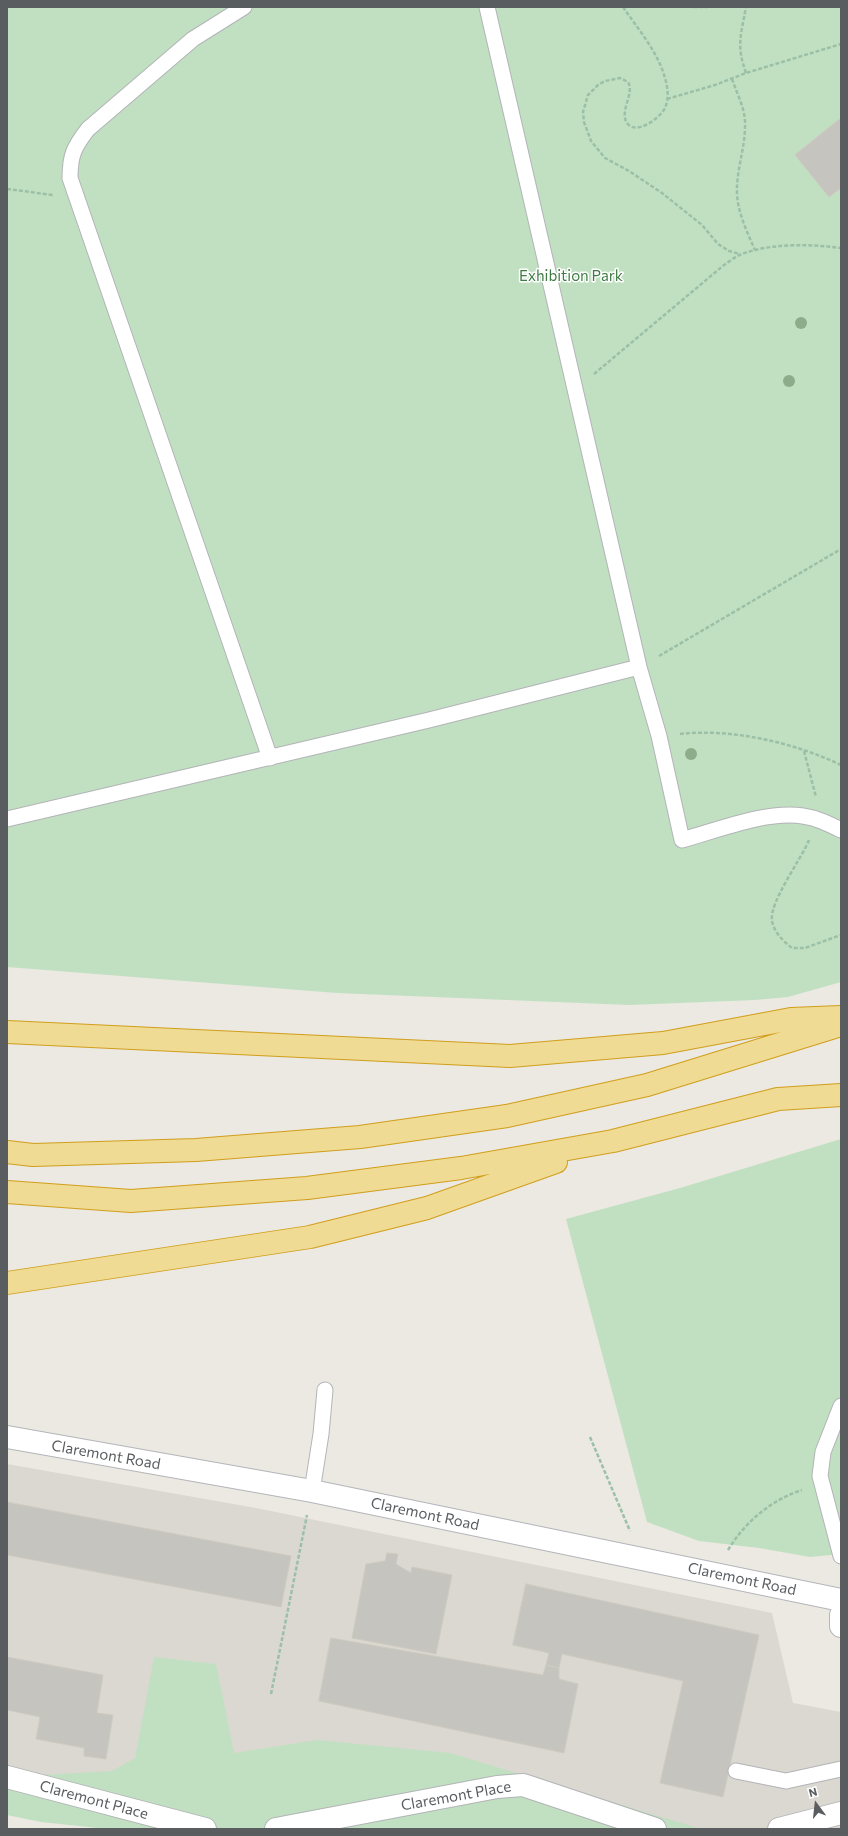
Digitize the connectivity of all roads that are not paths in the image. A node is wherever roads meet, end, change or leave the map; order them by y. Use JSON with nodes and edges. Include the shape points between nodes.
{"nodes":[{"id":1,"x":244,"y":7,"type":"edge"},
{"id":2,"x":487,"y":7,"type":"edge"},
{"id":3,"x":639,"y":667,"type":"junction"},
{"id":4,"x":270,"y":758,"type":"junction"},
{"id":5,"x":7,"y":819,"type":"edge"},
{"id":6,"x":841,"y":830,"type":"edge"},
{"id":7,"x":841,"y":1017,"type":"edge"},
{"id":8,"x":841,"y":1025,"type":"edge"},
{"id":9,"x":7,"y":1032,"type":"edge"},
{"id":10,"x":841,"y":1080,"type":"edge"},
{"id":11,"x":841,"y":1095,"type":"edge"},
{"id":12,"x":778,"y":1099,"type":"junction"},
{"id":13,"x":613,"y":1141,"type":"junction"},
{"id":14,"x":7,"y":1152,"type":"edge"},
{"id":15,"x":7,"y":1192,"type":"edge"},
{"id":16,"x":7,"y":1283,"type":"edge"},
{"id":17,"x":325,"y":1390,"type":"dead end"},
{"id":18,"x":841,"y":1406,"type":"edge"},
{"id":19,"x":7,"y":1437,"type":"edge"},
{"id":20,"x":312,"y":1491,"type":"junction"},
{"id":21,"x":841,"y":1556,"type":"edge"},
{"id":22,"x":841,"y":1600,"type":"edge"},
{"id":23,"x":841,"y":1615,"type":"edge"},
{"id":24,"x":841,"y":1626,"type":"edge"},
{"id":25,"x":841,"y":1769,"type":"edge"},
{"id":26,"x":736,"y":1771,"type":"dead end"},
{"id":27,"x":7,"y":1777,"type":"edge"},
{"id":28,"x":841,"y":1813,"type":"edge"},
{"id":29,"x":205,"y":1829,"type":"edge"},
{"id":30,"x":276,"y":1829,"type":"edge"},
{"id":31,"x":655,"y":1829,"type":"edge"},
{"id":32,"x":779,"y":1829,"type":"edge"}],
"edges":[{"from":1,"to":4,"type":"lane","via":[[193,39],[88,129],[75,145],[70,160],[70,178]]},
{"from":2,"to":3,"type":"lane"},
{"from":3,"to":4,"type":"lane"},
{"from":3,"to":6,"type":"lane","via":[[659,736],[682,840],[764,817],[786,814],[818,819]]},
{"from":4,"to":5,"type":"lane"},
{"from":7,"to":9,"type":"highway","via":[[791,1019],[663,1043],[510,1056]]},
{"from":8,"to":14,"type":"highway","via":[[647,1085],[507,1116],[360,1136],[196,1150],[33,1155]]},
{"from":10,"to":12,"type":"highway"},
{"from":11,"to":12,"type":"highway"},
{"from":12,"to":13,"type":"highway"},
{"from":13,"to":15,"type":"highway","via":[[461,1168],[307,1188],[131,1201]]},
{"from":13,"to":16,"type":"highway","via":[[427,1208],[310,1237]]},
{"from":17,"to":20,"type":"lane"},
{"from":18,"to":21,"type":"lane","via":[[824,1452],[820,1476]]},
{"from":19,"to":20,"type":"main road","name":"Claremont Road"},
{"from":20,"to":22,"type":"main road","name":"Claremont Road"},
{"from":23,"to":24,"type":"main road"},
{"from":25,"to":26,"type":"lane","via":[[786,1781]]},
{"from":27,"to":29,"type":"main road","name":"Claremont Place"},
{"from":28,"to":32,"type":"main road"},
{"from":30,"to":31,"type":"main road","name":"Claremont Place","via":[[497,1787],[523,1785]]}]}
